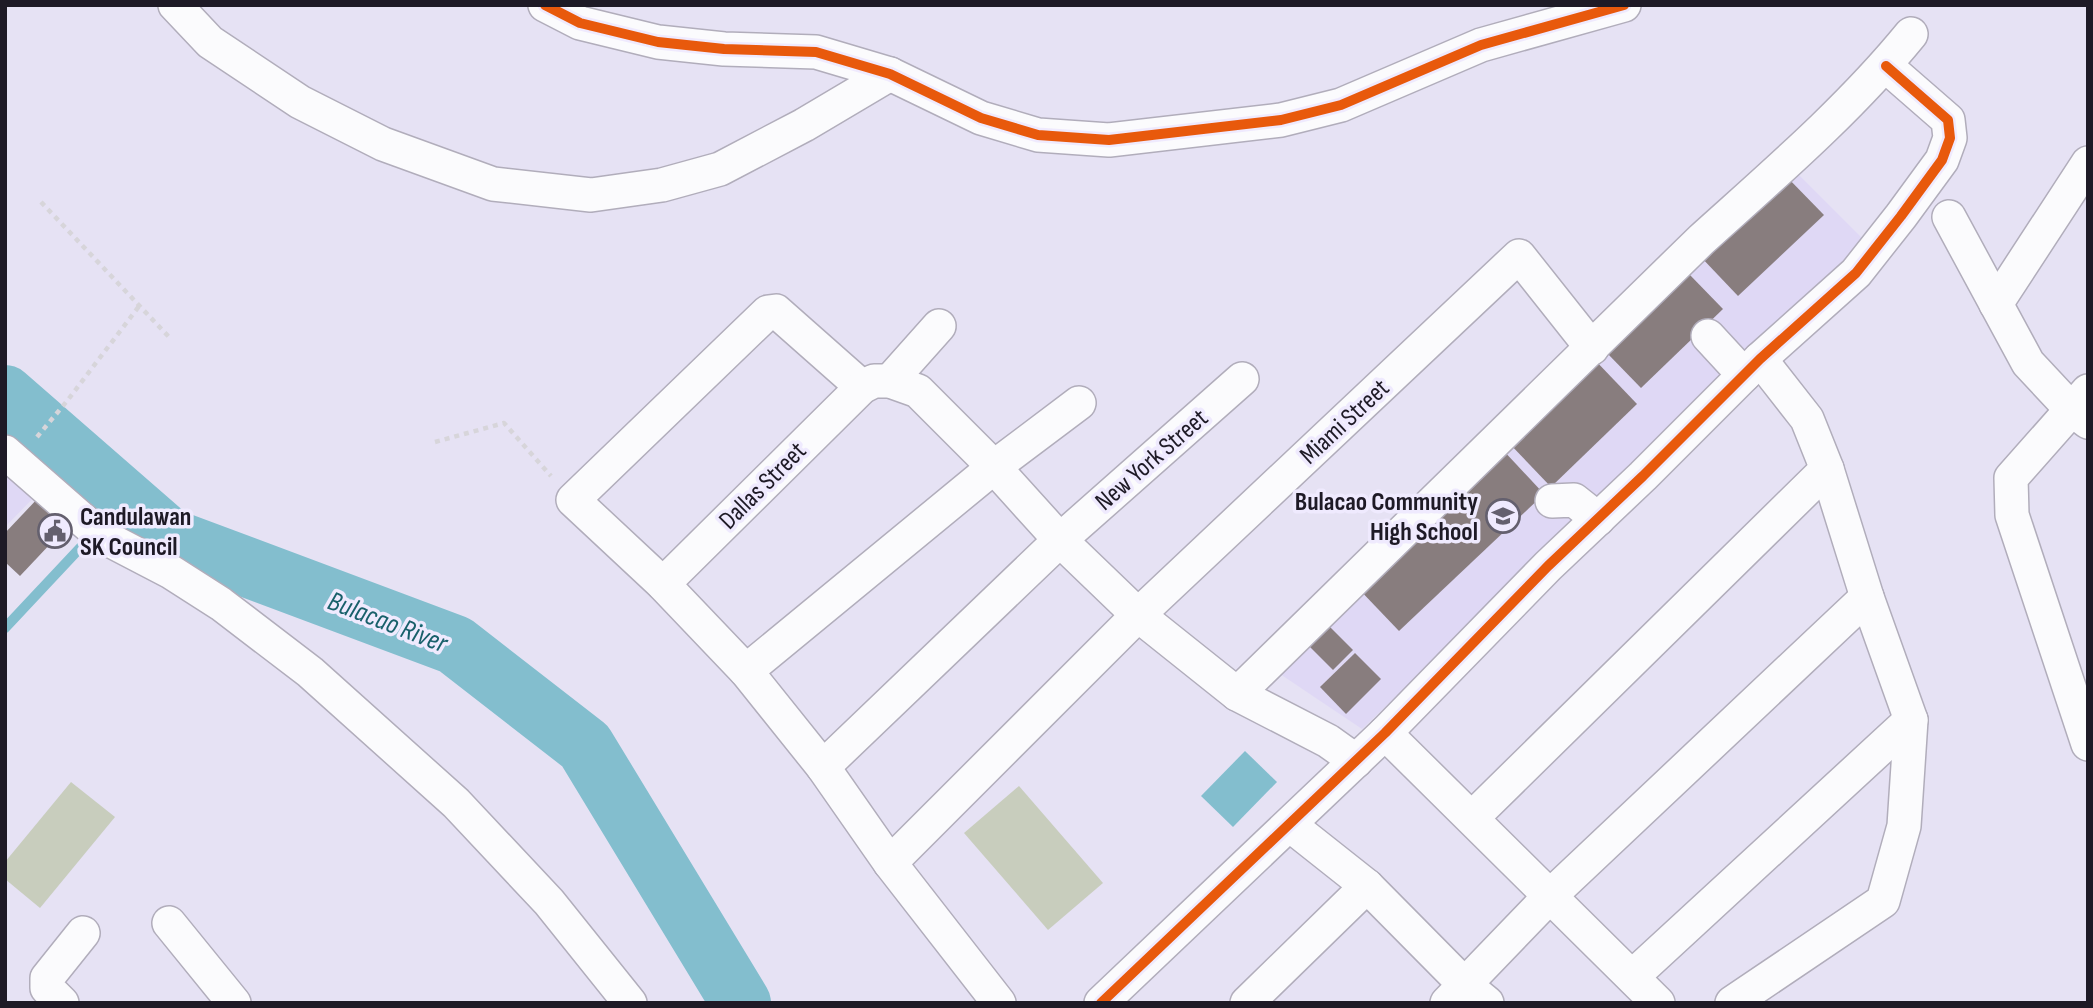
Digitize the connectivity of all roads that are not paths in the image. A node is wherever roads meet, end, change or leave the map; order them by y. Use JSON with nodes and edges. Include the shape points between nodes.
{"nodes":[{"id":1,"x":175,"y":5,"type":"edge"},
{"id":2,"x":545,"y":5,"type":"edge"},
{"id":3,"x":1624,"y":5,"type":"edge"},
{"id":4,"x":1912,"y":34,"type":"dead end"},
{"id":5,"x":1885,"y":66,"type":"junction"},
{"id":6,"x":890,"y":74,"type":"junction"},
{"id":7,"x":2088,"y":163,"type":"edge"},
{"id":8,"x":1949,"y":218,"type":"dead end"},
{"id":9,"x":1996,"y":304,"type":"junction"},
{"id":10,"x":939,"y":326,"type":"dead end"},
{"id":11,"x":1708,"y":337,"type":"dead end"},
{"id":12,"x":1592,"y":348,"type":"junction"},
{"id":13,"x":1752,"y":367,"type":"junction"},
{"id":14,"x":1242,"y":379,"type":"dead end"},
{"id":15,"x":876,"y":384,"type":"junction"},
{"id":16,"x":1079,"y":402,"type":"dead end"},
{"id":17,"x":2082,"y":407,"type":"edge"},
{"id":18,"x":5,"y":452,"type":"edge"},
{"id":19,"x":994,"y":467,"type":"junction"},
{"id":20,"x":1827,"y":469,"type":"junction"},
{"id":21,"x":1552,"y":501,"type":"dead end"},
{"id":22,"x":1598,"y":519,"type":"junction"},
{"id":23,"x":1060,"y":540,"type":"junction"},
{"id":24,"x":663,"y":584,"type":"junction"},
{"id":25,"x":1867,"y":597,"type":"junction"},
{"id":26,"x":1138,"y":615,"type":"junction"},
{"id":27,"x":747,"y":671,"type":"junction"},
{"id":28,"x":1237,"y":694,"type":"junction"},
{"id":29,"x":1912,"y":720,"type":"junction"},
{"id":30,"x":1385,"y":733,"type":"junction"},
{"id":31,"x":2088,"y":744,"type":"edge"},
{"id":32,"x":1356,"y":761,"type":"junction"},
{"id":33,"x":823,"y":767,"type":"junction"},
{"id":34,"x":1473,"y":817,"type":"junction"},
{"id":35,"x":1290,"y":825,"type":"junction"},
{"id":36,"x":890,"y":863,"type":"junction"},
{"id":37,"x":1367,"y":886,"type":"junction"},
{"id":38,"x":1551,"y":895,"type":"junction"},
{"id":39,"x":169,"y":923,"type":"dead end"},
{"id":40,"x":83,"y":933,"type":"dead end"},
{"id":41,"x":1633,"y":976,"type":"junction"},
{"id":42,"x":1466,"y":996,"type":"edge"},
{"id":43,"x":62,"y":1003,"type":"edge"},
{"id":44,"x":234,"y":1003,"type":"edge"},
{"id":45,"x":630,"y":1003,"type":"edge"},
{"id":46,"x":999,"y":1003,"type":"edge"},
{"id":47,"x":1101,"y":1003,"type":"edge"},
{"id":48,"x":1247,"y":1003,"type":"edge"},
{"id":49,"x":1658,"y":1003,"type":"edge"},
{"id":50,"x":1732,"y":1003,"type":"edge"}],
"edges":[{"from":1,"to":6,"type":"street","via":[[210,42],[300,102],[383,144],[494,184],[591,195],[662,185],[720,169]]},
{"from":2,"to":6,"type":"street","via":[[580,23],[658,42],[816,52]]},
{"from":3,"to":6,"type":"street","via":[[1481,45],[1341,105],[1281,120],[1109,140],[1038,135],[981,118]]},
{"from":4,"to":5,"type":"street"},
{"from":5,"to":12,"type":"street"},
{"from":5,"to":13,"type":"street","via":[[1948,120],[1950,138],[1942,160],[1856,273]]},
{"from":7,"to":9,"type":"street"},
{"from":8,"to":9,"type":"street"},
{"from":9,"to":17,"type":"street","via":[[2028,363]]},
{"from":10,"to":15,"type":"street","name":"Dallas Street"},
{"from":11,"to":13,"type":"street"},
{"from":12,"to":26,"type":"street","name":"Miami Street","via":[[1519,256]]},
{"from":12,"to":28,"type":"street"},
{"from":13,"to":20,"type":"street","via":[[1807,419]]},
{"from":13,"to":22,"type":"street"},
{"from":14,"to":23,"type":"street","name":"New York Street"},
{"from":15,"to":19,"type":"street","via":[[918,391]]},
{"from":15,"to":24,"type":"street","name":"Dallas Street"},
{"from":15,"to":24,"type":"street","via":[[776,311],[768,312],[573,500]]},
{"from":16,"to":19,"type":"street"},
{"from":17,"to":31,"type":"street","via":[[2011,478],[2012,515]]},
{"from":18,"to":45,"type":"street","via":[[94,530],[221,604],[310,672],[456,803],[549,902]]},
{"from":19,"to":23,"type":"street"},
{"from":19,"to":27,"type":"street"},
{"from":20,"to":25,"type":"street"},
{"from":20,"to":34,"type":"street"},
{"from":21,"to":22,"type":"street","via":[[1574,500]]},
{"from":22,"to":30,"type":"street"},
{"from":23,"to":26,"type":"street"},
{"from":23,"to":33,"type":"street","name":"New York Street"},
{"from":24,"to":27,"type":"street"},
{"from":25,"to":29,"type":"street"},
{"from":25,"to":38,"type":"street"},
{"from":26,"to":28,"type":"street"},
{"from":26,"to":36,"type":"street","name":"Miami Street"},
{"from":27,"to":33,"type":"street"},
{"from":28,"to":32,"type":"street","via":[[1328,741]]},
{"from":29,"to":41,"type":"street"},
{"from":29,"to":50,"type":"street","via":[[1904,825],[1883,901]]},
{"from":30,"to":32,"type":"street"},
{"from":30,"to":34,"type":"street"},
{"from":32,"to":35,"type":"street"},
{"from":33,"to":36,"type":"street"},
{"from":34,"to":38,"type":"street"},
{"from":35,"to":37,"type":"street"},
{"from":35,"to":47,"type":"street"},
{"from":36,"to":46,"type":"street"},
{"from":37,"to":42,"type":"street"},
{"from":37,"to":48,"type":"street"},
{"from":38,"to":41,"type":"street"},
{"from":38,"to":42,"type":"street"},
{"from":39,"to":44,"type":"street"},
{"from":40,"to":43,"type":"street","via":[[47,978],[47,988]]},
{"from":41,"to":49,"type":"street"}]}
